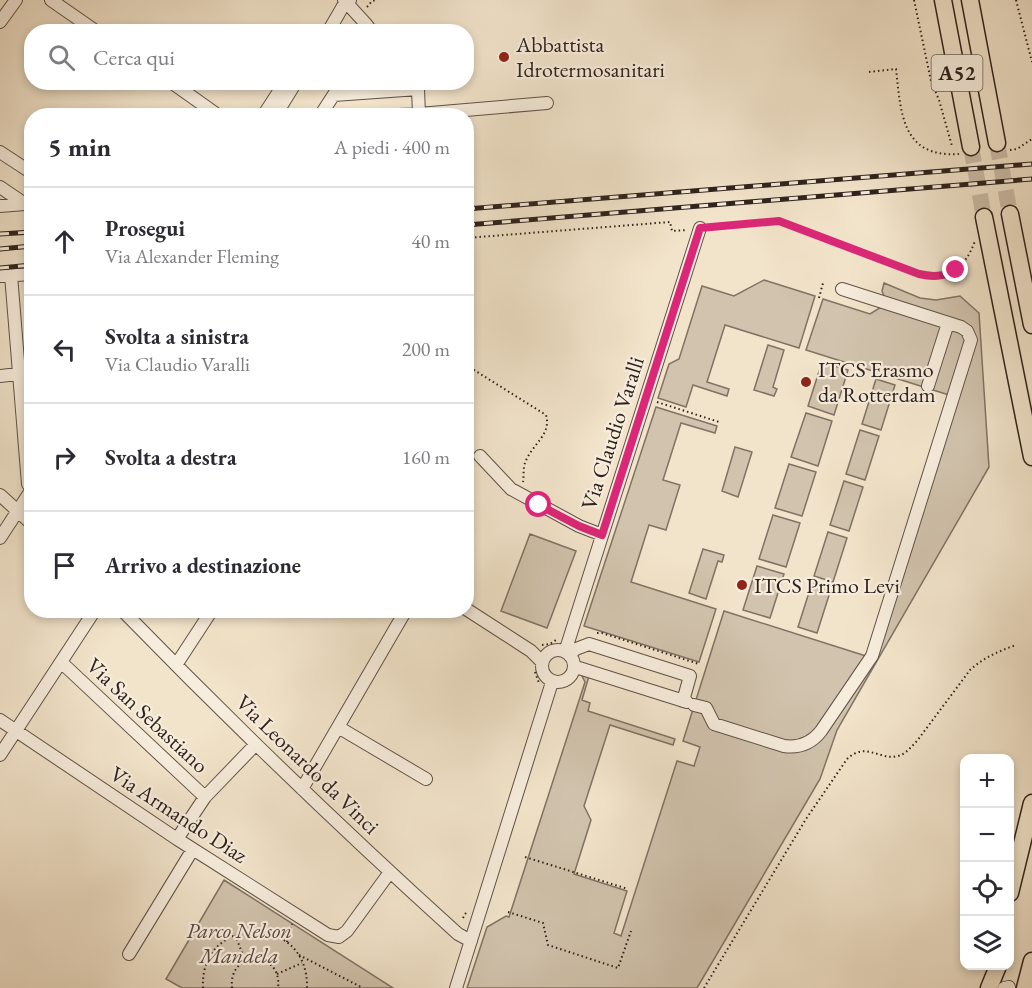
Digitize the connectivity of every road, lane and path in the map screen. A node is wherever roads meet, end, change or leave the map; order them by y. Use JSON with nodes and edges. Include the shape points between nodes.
{"nodes":[{"id":1,"x":16,"y":0,"type":"edge"},
{"id":2,"x":51,"y":0,"type":"edge"},
{"id":3,"x":346,"y":0,"type":"edge"},
{"id":4,"x":914,"y":0,"type":"edge"},
{"id":5,"x":944,"y":0,"type":"edge"},
{"id":6,"x":970,"y":0,"type":"edge"},
{"id":7,"x":1016,"y":0,"type":"edge"},
{"id":8,"x":0,"y":22,"type":"edge"},
{"id":9,"x":86,"y":24,"type":"edge"},
{"id":10,"x":332,"y":24,"type":"edge"},
{"id":11,"x":366,"y":24,"type":"edge"},
{"id":12,"x":1032,"y":62,"type":"edge"},
{"id":13,"x":869,"y":72,"type":"dead end"},
{"id":14,"x":182,"y":90,"type":"edge"},
{"id":15,"x":280,"y":90,"type":"edge"},
{"id":16,"x":291,"y":90,"type":"edge"},
{"id":17,"x":337,"y":90,"type":"edge"},
{"id":18,"x":404,"y":90,"type":"edge"},
{"id":19,"x":418,"y":90,"type":"edge"},
{"id":20,"x":334,"y":95,"type":"junction"},
{"id":21,"x":547,"y":103,"type":"dead end"},
{"id":22,"x":208,"y":108,"type":"edge"},
{"id":23,"x":268,"y":108,"type":"edge"},
{"id":24,"x":280,"y":108,"type":"edge"},
{"id":25,"x":325,"y":108,"type":"edge"},
{"id":26,"x":419,"y":108,"type":"edge"},
{"id":27,"x":474,"y":110,"type":"edge"},
{"id":28,"x":1032,"y":139,"type":"edge"},
{"id":29,"x":952,"y":146,"type":"dead end"},
{"id":30,"x":1002,"y":147,"type":"joint"},
{"id":31,"x":968,"y":150,"type":"joint"},
{"id":32,"x":2,"y":156,"type":"edge"},
{"id":33,"x":24,"y":168,"type":"edge"},
{"id":34,"x":0,"y":188,"type":"edge"},
{"id":35,"x":24,"y":203,"type":"edge"},
{"id":36,"x":24,"y":204,"type":"edge"},
{"id":37,"x":0,"y":206,"type":"edge"},
{"id":38,"x":1010,"y":214,"type":"tunnel mouth"},
{"id":39,"x":984,"y":217,"type":"tunnel mouth"},
{"id":40,"x":700,"y":228,"type":"junction"},
{"id":41,"x":975,"y":234,"type":"dead end"},
{"id":42,"x":474,"y":237,"type":"edge"},
{"id":43,"x":24,"y":275,"type":"edge"},
{"id":44,"x":5,"y":276,"type":"edge"},
{"id":45,"x":823,"y":283,"type":"dead end"},
{"id":46,"x":842,"y":289,"type":"dead end"},
{"id":47,"x":819,"y":298,"type":"dead end"},
{"id":48,"x":948,"y":323,"type":"junction"},
{"id":49,"x":1032,"y":326,"type":"edge"},
{"id":50,"x":474,"y":370,"type":"edge"},
{"id":51,"x":18,"y":374,"type":"junction"},
{"id":52,"x":0,"y":376,"type":"edge"},
{"id":53,"x":928,"y":386,"type":"dead end"},
{"id":54,"x":655,"y":401,"type":"dead end"},
{"id":55,"x":719,"y":422,"type":"dead end"},
{"id":56,"x":24,"y":440,"type":"edge"},
{"id":57,"x":480,"y":456,"type":"dead end"},
{"id":58,"x":1032,"y":457,"type":"edge"},
{"id":59,"x":0,"y":495,"type":"edge"},
{"id":60,"x":523,"y":495,"type":"junction"},
{"id":61,"x":24,"y":500,"type":"edge"},
{"id":62,"x":17,"y":511,"type":"junction"},
{"id":63,"x":24,"y":517,"type":"edge"},
{"id":64,"x":602,"y":535,"type":"junction"},
{"id":65,"x":0,"y":538,"type":"edge"},
{"id":66,"x":474,"y":614,"type":"edge"},
{"id":67,"x":90,"y":618,"type":"edge"},
{"id":68,"x":130,"y":618,"type":"edge"},
{"id":69,"x":207,"y":618,"type":"edge"},
{"id":70,"x":401,"y":618,"type":"edge"},
{"id":71,"x":594,"y":633,"type":"dead end"},
{"id":72,"x":559,"y":638,"type":"dead end"},
{"id":73,"x":538,"y":645,"type":"dead end"},
{"id":74,"x":1016,"y":645,"type":"dead end"},
{"id":75,"x":567,"y":653,"type":"junction"},
{"id":76,"x":61,"y":662,"type":"junction"},
{"id":77,"x":699,"y":664,"type":"dead end"},
{"id":78,"x":176,"y":665,"type":"junction"},
{"id":79,"x":538,"y":666,"type":"junction"},
{"id":80,"x":574,"y":668,"type":"junction"},
{"id":81,"x":552,"y":682,"type":"junction"},
{"id":82,"x":540,"y":691,"type":"dead end"},
{"id":83,"x":688,"y":702,"type":"junction"},
{"id":84,"x":0,"y":720,"type":"edge"},
{"id":85,"x":338,"y":727,"type":"junction"},
{"id":86,"x":16,"y":731,"type":"junction"},
{"id":87,"x":256,"y":744,"type":"junction"},
{"id":88,"x":0,"y":755,"type":"edge"},
{"id":89,"x":426,"y":778,"type":"dead end"},
{"id":90,"x":302,"y":789,"type":"junction"},
{"id":91,"x":205,"y":797,"type":"junction"},
{"id":92,"x":1032,"y":803,"type":"edge"},
{"id":93,"x":177,"y":839,"type":"junction"},
{"id":94,"x":193,"y":849,"type":"junction"},
{"id":95,"x":525,"y":857,"type":"dead end"},
{"id":96,"x":390,"y":872,"type":"junction"},
{"id":97,"x":1014,"y":877,"type":"edge"},
{"id":98,"x":628,"y":890,"type":"dead end"},
{"id":99,"x":508,"y":912,"type":"dead end"},
{"id":100,"x":292,"y":923,"type":"dead end"},
{"id":101,"x":631,"y":931,"type":"dead end"},
{"id":102,"x":235,"y":935,"type":"junction"},
{"id":103,"x":471,"y":941,"type":"junction"},
{"id":104,"x":287,"y":942,"type":"junction"},
{"id":105,"x":129,"y":954,"type":"dead end"},
{"id":106,"x":299,"y":955,"type":"junction"},
{"id":107,"x":246,"y":961,"type":"junction"},
{"id":108,"x":1032,"y":961,"type":"edge"},
{"id":109,"x":303,"y":963,"type":"junction"},
{"id":110,"x":996,"y":970,"type":"edge"},
{"id":111,"x":277,"y":974,"type":"junction"},
{"id":112,"x":203,"y":988,"type":"edge"},
{"id":113,"x":232,"y":988,"type":"edge"},
{"id":114,"x":278,"y":988,"type":"edge"},
{"id":115,"x":306,"y":988,"type":"edge"},
{"id":116,"x":363,"y":988,"type":"edge"},
{"id":117,"x":456,"y":988,"type":"edge"},
{"id":118,"x":704,"y":988,"type":"edge"},
{"id":119,"x":989,"y":988,"type":"edge"},
{"id":120,"x":1013,"y":988,"type":"edge"}],
"edges":[{"from":1,"to":8,"type":"street"},
{"from":2,"to":9,"type":"street"},
{"from":3,"to":10,"type":"street"},
{"from":3,"to":11,"type":"street"},
{"from":4,"to":29,"type":"path","via":[[931,81]]},
{"from":5,"to":31,"type":"highway","number":"A52"},
{"from":6,"to":30,"type":"highway","number":"A52"},
{"from":7,"to":12,"type":"path"},
{"from":13,"to":31,"type":"path","via":[[896,69],[904,121],[921,146],[931,152],[954,154]]},
{"from":14,"to":22,"type":"street"},
{"from":15,"to":23,"type":"street"},
{"from":16,"to":24,"type":"street"},
{"from":17,"to":20,"type":"street"},
{"from":18,"to":20,"type":"street"},
{"from":19,"to":26,"type":"street"},
{"from":20,"to":25,"type":"street"},
{"from":21,"to":27,"type":"street"},
{"from":28,"to":30,"type":"path","via":[[1017,149]]},
{"from":32,"to":33,"type":"street"},
{"from":34,"to":35,"type":"street"},
{"from":36,"to":37,"type":"street"},
{"from":38,"to":49,"type":"highway"},
{"from":39,"to":58,"type":"highway"},
{"from":40,"to":41,"type":"path","via":[[779,221],[919,274],[936,276],[950,273],[964,261],[975,243]]},
{"from":40,"to":42,"type":"path","via":[[672,231],[670,222]]},
{"from":40,"to":64,"type":"street","name":"Via Claudio Varalli"},
{"from":43,"to":44,"type":"street"},
{"from":44,"to":51,"type":"street"},
{"from":45,"to":47,"type":"path"},
{"from":46,"to":48,"type":"street"},
{"from":48,"to":53,"type":"street"},
{"from":48,"to":83,"type":"street","via":[[964,328],[970,344],[870,661],[821,731],[803,745],[784,746],[714,724],[706,708]]},
{"from":50,"to":60,"type":"path","via":[[546,415],[546,430],[524,463]]},
{"from":51,"to":52,"type":"street"},
{"from":51,"to":56,"type":"street"},
{"from":54,"to":55,"type":"path"},
{"from":57,"to":60,"type":"street","via":[[511,489]]},
{"from":59,"to":62,"type":"street"},
{"from":60,"to":64,"type":"street"},
{"from":61,"to":62,"type":"street"},
{"from":62,"to":63,"type":"street"},
{"from":62,"to":65,"type":"street"},
{"from":64,"to":75,"type":"street","name":"Via Claudio Varalli"},
{"from":66,"to":79,"type":"street","via":[[527,648]]},
{"from":67,"to":76,"type":"street"},
{"from":68,"to":78,"type":"street","name":"Via Leonardo da Vinci"},
{"from":69,"to":78,"type":"street"},
{"from":70,"to":85,"type":"street"},
{"from":71,"to":77,"type":"path"},
{"from":72,"to":73,"type":"path"},
{"from":74,"to":118,"type":"path","via":[[980,661],[970,670],[906,752],[892,757],[861,751],[847,759]]},
{"from":75,"to":79,"type":"street","via":[[549,653]]},
{"from":75,"to":80,"type":"street"},
{"from":75,"to":83,"type":"street","via":[[589,644],[690,676]]},
{"from":76,"to":86,"type":"street"},
{"from":76,"to":91,"type":"street","name":"Via San Sebastiano"},
{"from":78,"to":87,"type":"street","name":"Via Leonardo da Vinci"},
{"from":79,"to":81,"type":"street","via":[[542,666],[543,674]]},
{"from":79,"to":82,"type":"path"},
{"from":80,"to":81,"type":"street","via":[[567,680]]},
{"from":80,"to":83,"type":"street"},
{"from":81,"to":103,"type":"street"},
{"from":84,"to":86,"type":"street","name":"Via Armando Diaz"},
{"from":85,"to":89,"type":"street"},
{"from":85,"to":90,"type":"street"},
{"from":86,"to":88,"type":"street"},
{"from":86,"to":93,"type":"street","name":"Via Armando Diaz"},
{"from":87,"to":90,"type":"street","name":"Via Leonardo da Vinci"},
{"from":87,"to":91,"type":"street"},
{"from":90,"to":96,"type":"street","name":"Via Leonardo da Vinci"},
{"from":91,"to":93,"type":"street"},
{"from":92,"to":97,"type":"highway"},
{"from":93,"to":94,"type":"street","name":"Via Armando Diaz"},
{"from":94,"to":96,"type":"street","name":"Via Armando Diaz","via":[[328,935],[339,937]]},
{"from":94,"to":105,"type":"street"},
{"from":95,"to":98,"type":"path"},
{"from":96,"to":103,"type":"street","name":"Via Leonardo da Vinci","via":[[458,934]]},
{"from":99,"to":101,"type":"path","via":[[543,923],[548,945],[618,969]]},
{"from":100,"to":104,"type":"path"},
{"from":102,"to":104,"type":"path","via":[[262,931]]},
{"from":102,"to":107,"type":"path"},
{"from":102,"to":112,"type":"path","via":[[209,959]]},
{"from":103,"to":117,"type":"street"},
{"from":104,"to":106,"type":"path"},
{"from":106,"to":109,"type":"path"},
{"from":106,"to":116,"type":"path"},
{"from":107,"to":111,"type":"path","via":[[262,960]]},
{"from":107,"to":113,"type":"path","via":[[234,972]]},
{"from":108,"to":120,"type":"highway"},
{"from":109,"to":111,"type":"path"},
{"from":109,"to":115,"type":"path"},
{"from":110,"to":119,"type":"highway"},
{"from":111,"to":114,"type":"path"}]}
